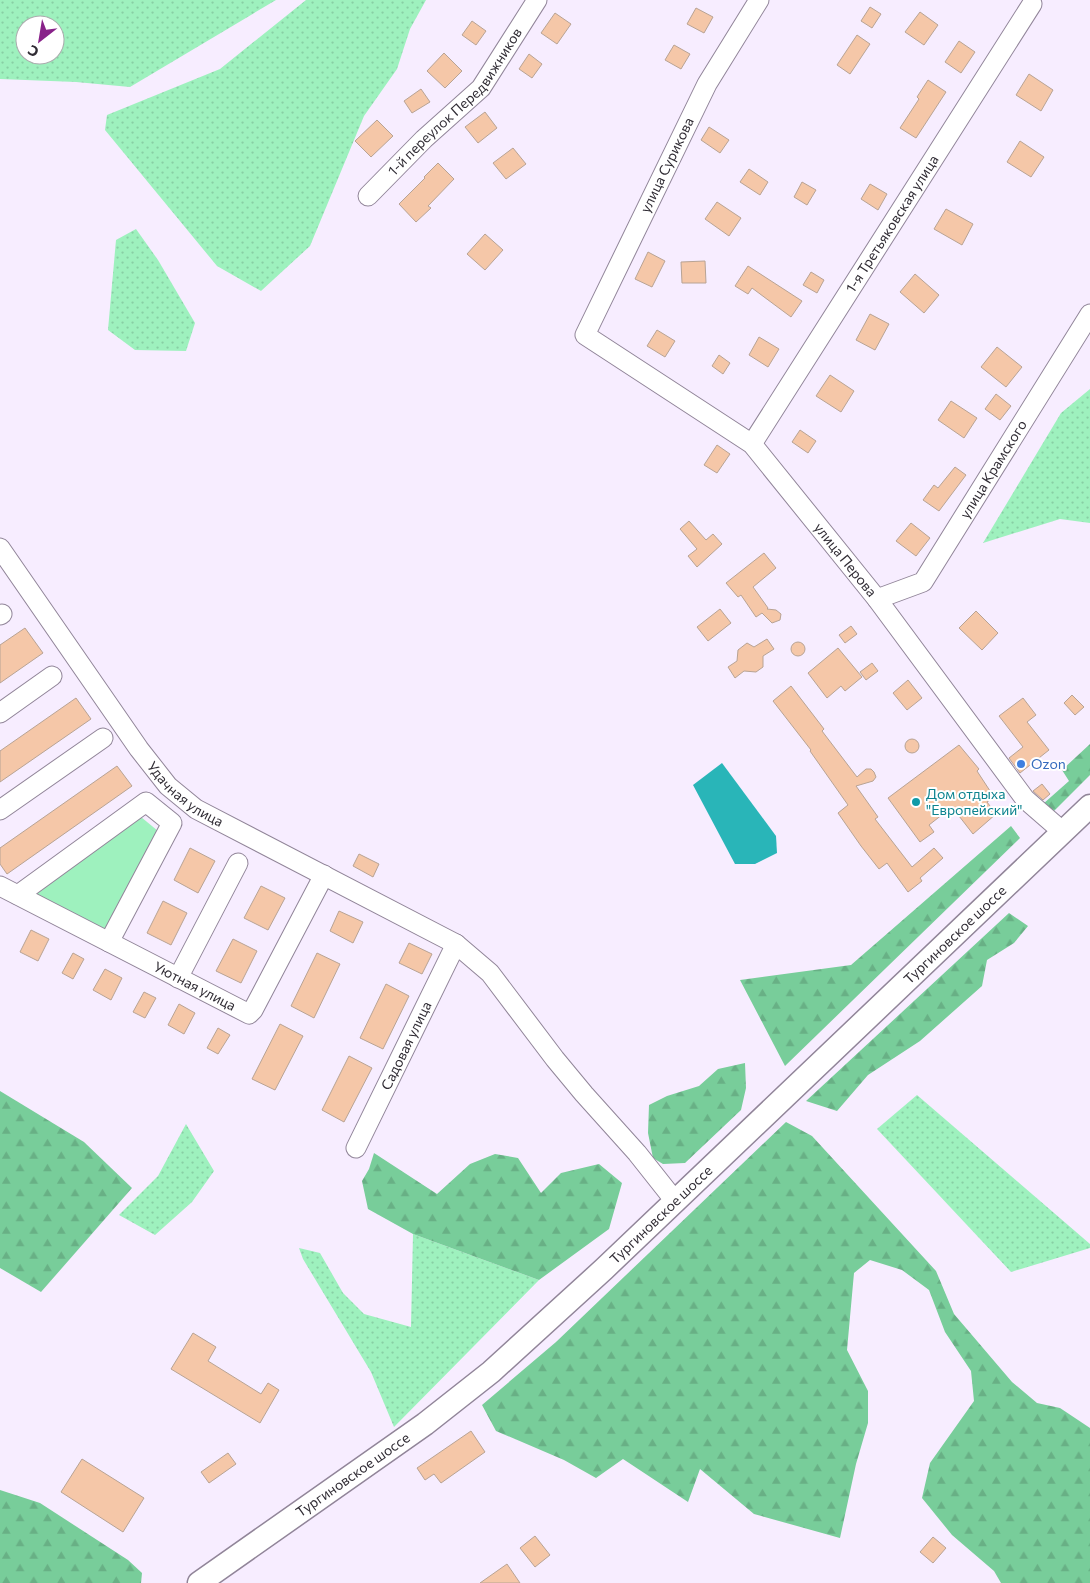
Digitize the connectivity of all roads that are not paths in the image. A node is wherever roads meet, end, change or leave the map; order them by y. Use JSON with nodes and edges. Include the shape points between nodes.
{"nodes":[{"id":1,"x":759,"y":0,"type":"edge"},
{"id":2,"x":537,"y":1,"type":"edge"},
{"id":3,"x":1032,"y":4,"type":"dead end"},
{"id":4,"x":368,"y":196,"type":"dead end"},
{"id":5,"x":1090,"y":314,"type":"edge"},
{"id":6,"x":585,"y":334,"type":"joint"},
{"id":7,"x":752,"y":444,"type":"junction"},
{"id":8,"x":0,"y":548,"type":"edge"},
{"id":9,"x":877,"y":599,"type":"junction"},
{"id":10,"x":52,"y":676,"type":"dead end"},
{"id":11,"x":0,"y":713,"type":"edge"},
{"id":12,"x":104,"y":738,"type":"dead end"},
{"id":13,"x":1090,"y":806,"type":"edge"},
{"id":14,"x":0,"y":810,"type":"edge"},
{"id":15,"x":1063,"y":832,"type":"junction"},
{"id":16,"x":238,"y":863,"type":"dead end"},
{"id":17,"x":324,"y":875,"type":"junction"},
{"id":18,"x":0,"y":886,"type":"edge"},
{"id":19,"x":18,"y":895,"type":"junction"},
{"id":20,"x":109,"y":942,"type":"junction"},
{"id":21,"x":456,"y":944,"type":"junction"},
{"id":22,"x":178,"y":978,"type":"junction"},
{"id":23,"x":356,"y":1148,"type":"dead end"},
{"id":24,"x":675,"y":1201,"type":"junction"},
{"id":25,"x":199,"y":1583,"type":"edge"}],
"edges":[{"from":1,"to":6,"type":"street","name":"улица Сурикова","via":[[707,84]]},
{"from":2,"to":4,"type":"street","name":"1-й переулок Передвижников","via":[[481,88],[424,139]]},
{"from":3,"to":7,"type":"street","name":"1-я Третьяковская улица"},
{"from":5,"to":9,"type":"street","name":"улица Крамского","via":[[923,582]]},
{"from":6,"to":7,"type":"street","name":"улица Перова"},
{"from":7,"to":9,"type":"street","name":"улица Перова"},
{"from":8,"to":17,"type":"street","name":"Удачная улица","via":[[168,786],[196,809]]},
{"from":9,"to":15,"type":"street","name":"улица Перова","via":[[1025,799]]},
{"from":10,"to":11,"type":"street"},
{"from":12,"to":14,"type":"street"},
{"from":13,"to":15,"type":"main road","name":"Тургиновское шоссе"},
{"from":15,"to":24,"type":"main road","name":"Тургиновское шоссе"},
{"from":16,"to":22,"type":"street"},
{"from":17,"to":21,"type":"street","name":"Удачная улица"},
{"from":17,"to":22,"type":"street","name":"Уютная улица","via":[[252,1012],[244,1013]]},
{"from":18,"to":19,"type":"street","name":"Уютная улица"},
{"from":19,"to":20,"type":"street","name":"Уютная улица"},
{"from":19,"to":20,"type":"street","via":[[146,802],[172,823]]},
{"from":20,"to":22,"type":"street","name":"Уютная улица"},
{"from":21,"to":23,"type":"street","name":"Садовая улица"},
{"from":21,"to":24,"type":"street","name":"Удачная улица","via":[[490,973],[561,1066]]},
{"from":24,"to":25,"type":"main road","name":"Тургиновское шоссе","via":[[471,1389]]}]}
